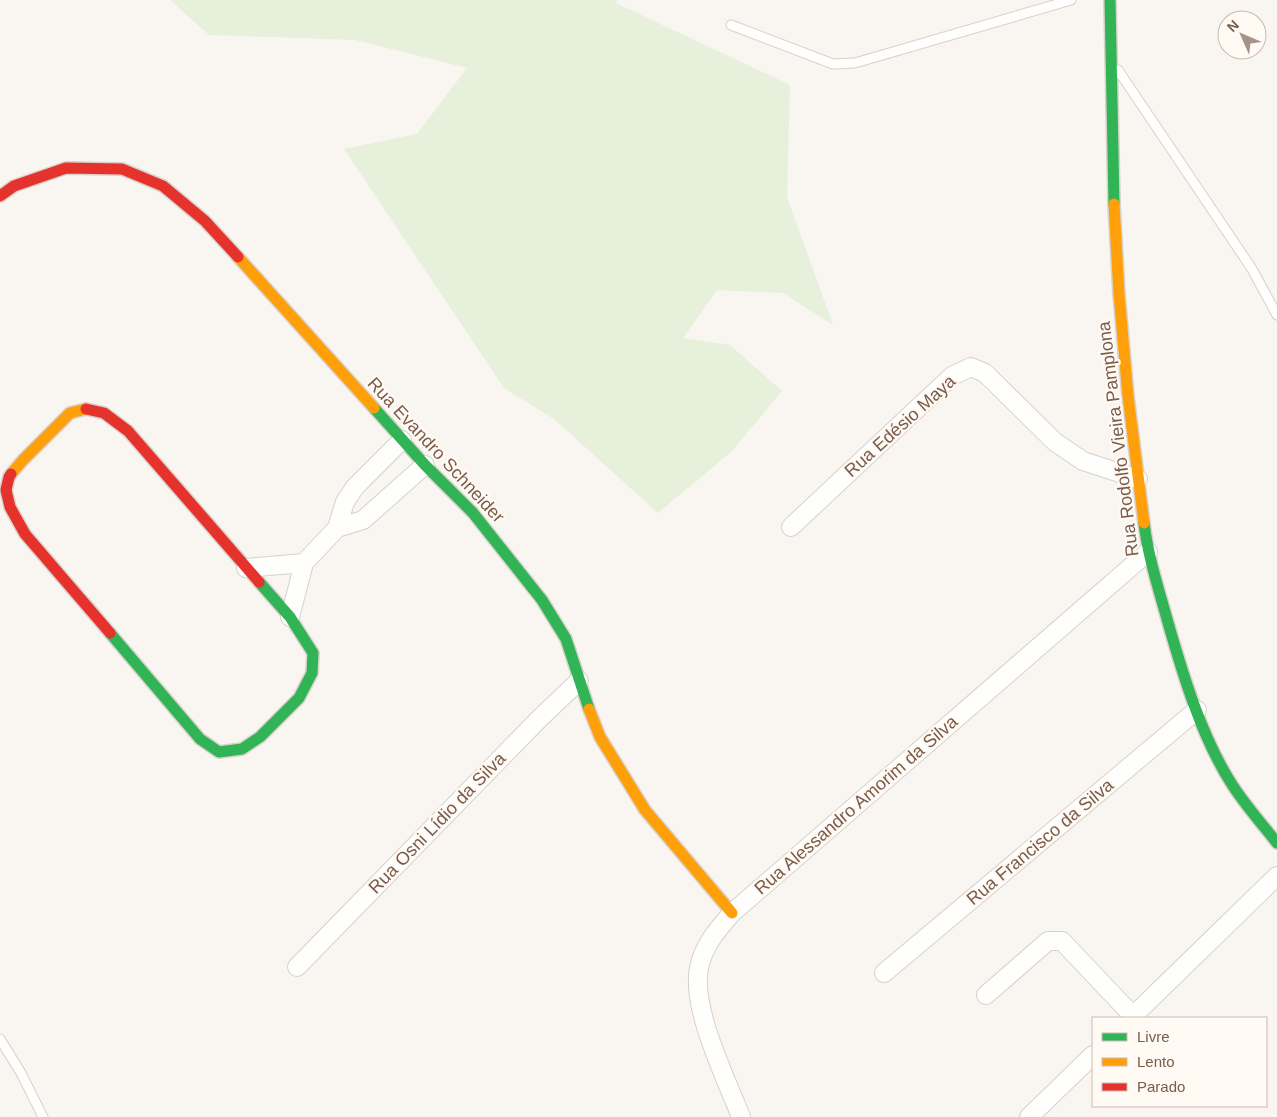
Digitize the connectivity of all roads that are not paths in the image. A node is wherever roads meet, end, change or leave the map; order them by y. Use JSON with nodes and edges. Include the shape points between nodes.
{"nodes":[{"id":1,"x":1071,"y":0,"type":"edge"},
{"id":2,"x":1110,"y":0,"type":"edge"},
{"id":3,"x":731,"y":25,"type":"dead end"},
{"id":4,"x":1110,"y":59,"type":"junction"},
{"id":5,"x":0,"y":196,"type":"edge"},
{"id":6,"x":1277,"y":315,"type":"edge"},
{"id":7,"x":402,"y":440,"type":"junction"},
{"id":8,"x":425,"y":465,"type":"junction"},
{"id":9,"x":1138,"y":478,"type":"junction"},
{"id":10,"x":790,"y":527,"type":"dead end"},
{"id":11,"x":337,"y":528,"type":"junction"},
{"id":12,"x":1148,"y":552,"type":"junction"},
{"id":13,"x":304,"y":563,"type":"junction"},
{"id":14,"x":246,"y":568,"type":"junction"},
{"id":15,"x":290,"y":617,"type":"junction"},
{"id":16,"x":579,"y":681,"type":"junction"},
{"id":17,"x":1196,"y":710,"type":"junction"},
{"id":18,"x":1277,"y":843,"type":"edge"},
{"id":19,"x":1277,"y":876,"type":"edge"},
{"id":20,"x":732,"y":913,"type":"junction"},
{"id":21,"x":297,"y":967,"type":"dead end"},
{"id":22,"x":884,"y":973,"type":"dead end"},
{"id":23,"x":986,"y":995,"type":"dead end"},
{"id":24,"x":1132,"y":1017,"type":"edge"},
{"id":25,"x":0,"y":1039,"type":"edge"},
{"id":26,"x":1092,"y":1056,"type":"edge"},
{"id":27,"x":43,"y":1117,"type":"edge"},
{"id":28,"x":741,"y":1117,"type":"edge"},
{"id":29,"x":1029,"y":1117,"type":"edge"}],
"edges":[{"from":1,"to":3,"type":"lane","via":[[855,63],[833,64]]},
{"from":2,"to":4,"type":"street","name":"Rua Rodolfo Vieira Pamplona"},
{"from":4,"to":6,"type":"lane","via":[[1252,269]]},
{"from":4,"to":9,"type":"street","name":"Rua Rodolfo Vieira Pamplona","via":[[1119,294]]},
{"from":5,"to":7,"type":"street","name":"Rua Evandro Schneider","via":[[14,186],[66,168],[122,169],[163,186],[205,221]]},
{"from":7,"to":8,"type":"street","name":"Rua Evandro Schneider"},
{"from":7,"to":11,"type":"street","via":[[355,487],[344,502]]},
{"from":8,"to":11,"type":"street","via":[[363,520]]},
{"from":8,"to":16,"type":"street","name":"Rua Evandro Schneider","via":[[473,513],[542,600],[566,638]]},
{"from":9,"to":10,"type":"street","name":"Rua Edésio Maya","via":[[1083,461],[1055,442],[985,374],[970,367],[952,376]]},
{"from":9,"to":12,"type":"street","name":"Rua Rodolfo Vieira Pamplona"},
{"from":11,"to":13,"type":"street"},
{"from":12,"to":17,"type":"street","name":"Rua Rodolfo Vieira Pamplona"},
{"from":12,"to":20,"type":"street","name":"Rua Alessandro Amorim da Silva"},
{"from":13,"to":14,"type":"street"},
{"from":13,"to":15,"type":"street"},
{"from":14,"to":15,"type":"street"},
{"from":14,"to":15,"type":"street","via":[[128,432],[104,413],[86,410],[70,414],[9,476],[6,490],[10,507],[25,534],[200,739],[219,752],[242,748],[260,737],[299,698],[312,673],[313,653]]},
{"from":16,"to":20,"type":"street","name":"Rua Evandro Schneider","via":[[600,737],[645,810]]},
{"from":16,"to":21,"type":"street","name":"Rua Osni Lídio da Silva"},
{"from":17,"to":18,"type":"street","name":"Rua Rodolfo Vieira Pamplona","via":[[1233,786]]},
{"from":17,"to":22,"type":"street","name":"Rua Francisco da Silva"},
{"from":19,"to":24,"type":"street"},
{"from":20,"to":28,"type":"street","name":"Rua Alessandro Amorim da Silva","via":[[711,938],[699,968],[698,993],[704,1022]]},
{"from":23,"to":24,"type":"street","via":[[1048,941],[1062,941]]},
{"from":25,"to":27,"type":"lane"},
{"from":26,"to":29,"type":"street"}]}
